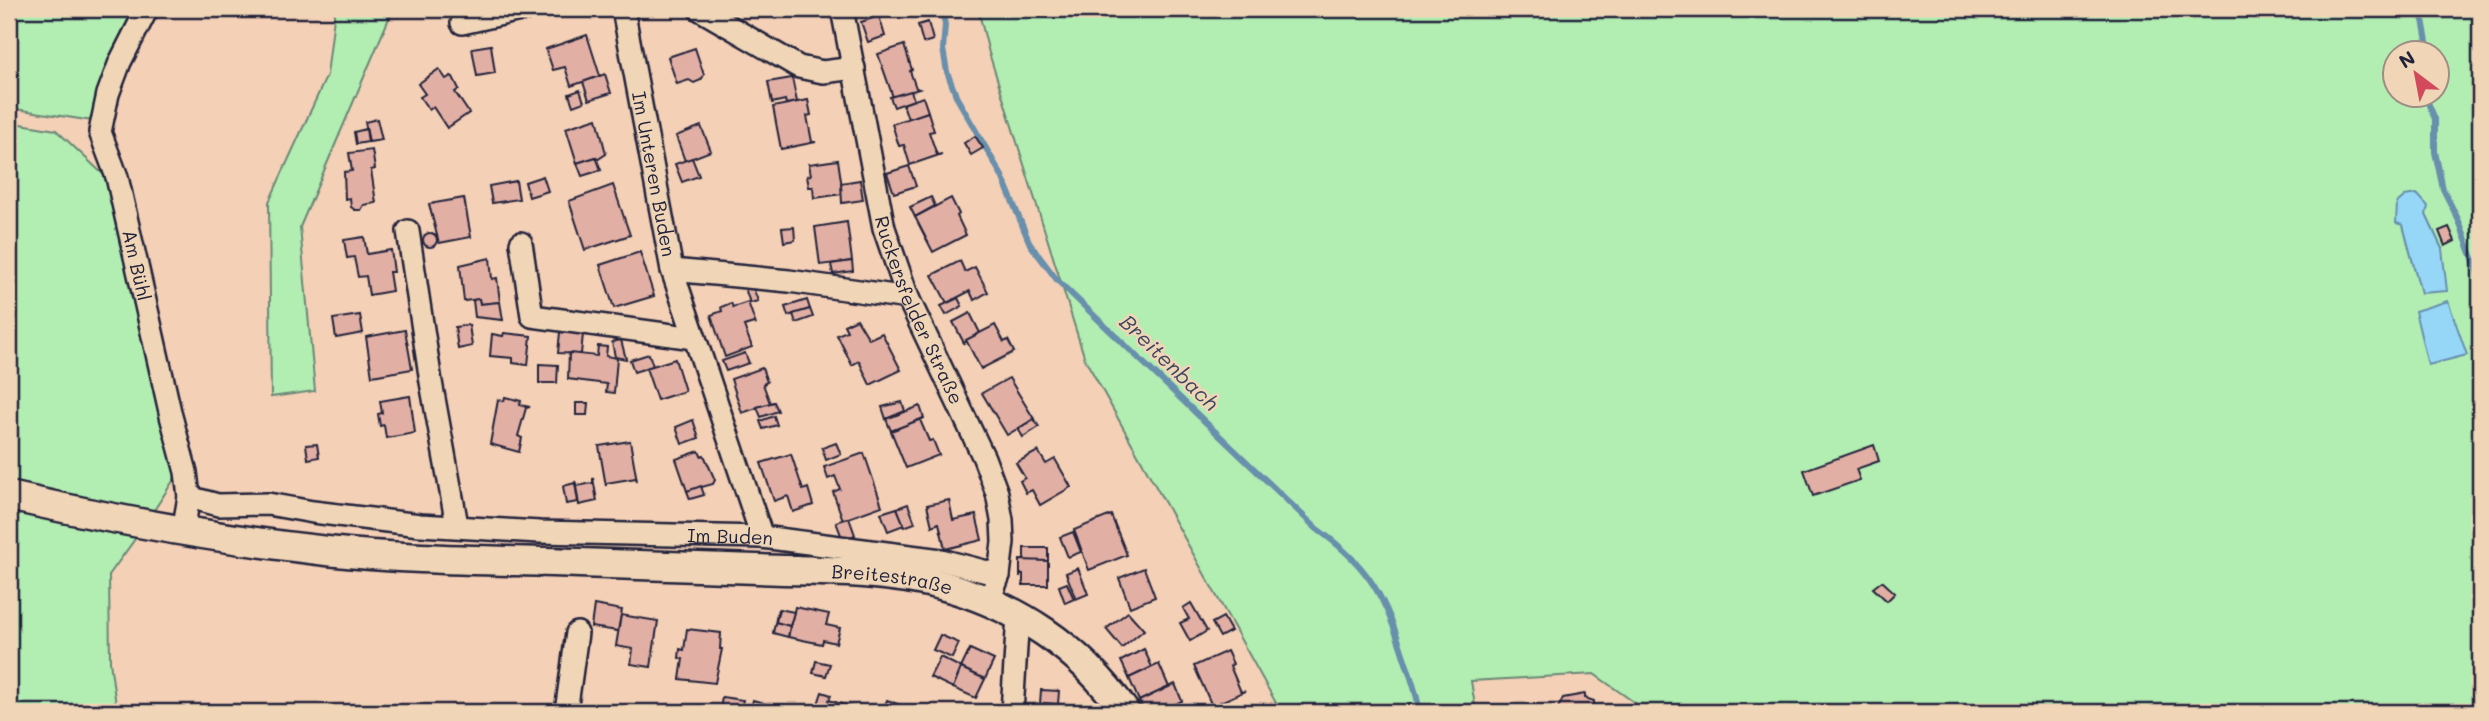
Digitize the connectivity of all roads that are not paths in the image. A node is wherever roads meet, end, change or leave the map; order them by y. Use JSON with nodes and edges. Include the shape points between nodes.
{"nodes":[{"id":1,"x":147,"y":9,"type":"edge"},
{"id":2,"x":525,"y":9,"type":"edge"},
{"id":3,"x":622,"y":9,"type":"edge"},
{"id":4,"x":699,"y":9,"type":"edge"},
{"id":5,"x":842,"y":9,"type":"edge"},
{"id":6,"x":462,"y":23,"type":"dead end"},
{"id":7,"x":854,"y":68,"type":"junction"},
{"id":8,"x":408,"y":232,"type":"dead end"},
{"id":9,"x":522,"y":243,"type":"dead end"},
{"id":10,"x":672,"y":270,"type":"junction"},
{"id":11,"x":908,"y":298,"type":"junction"},
{"id":12,"x":694,"y":338,"type":"junction"},
{"id":13,"x":9,"y":496,"type":"edge"},
{"id":14,"x":189,"y":497,"type":"junction"},
{"id":15,"x":457,"y":525,"type":"junction"},
{"id":16,"x":183,"y":531,"type":"junction"},
{"id":17,"x":762,"y":537,"type":"junction"},
{"id":18,"x":999,"y":575,"type":"junction"},
{"id":19,"x":989,"y":601,"type":"junction"},
{"id":20,"x":1018,"y":615,"type":"junction"},
{"id":21,"x":578,"y":634,"type":"dead end"},
{"id":22,"x":566,"y":712,"type":"edge"},
{"id":23,"x":1012,"y":712,"type":"edge"},
{"id":24,"x":1125,"y":712,"type":"edge"}],
"edges":[{"from":1,"to":14,"type":"street","name":"Am Bühl","via":[[120,62],[100,132],[117,177]]},
{"from":2,"to":6,"type":"street"},
{"from":3,"to":10,"type":"street","name":"Im Unteren Buden"},
{"from":4,"to":7,"type":"street","via":[[799,67],[823,72]]},
{"from":5,"to":7,"type":"street","name":"Ruckersfelder Straße"},
{"from":7,"to":11,"type":"street","name":"Ruckersfelder Straße","via":[[884,228]]},
{"from":8,"to":15,"type":"street"},
{"from":9,"to":12,"type":"street","via":[[532,316]]},
{"from":10,"to":11,"type":"street"},
{"from":10,"to":12,"type":"street","name":"Im Unteren Buden"},
{"from":11,"to":18,"type":"street","name":"Ruckersfelder Straße","via":[[997,493],[1003,542]]},
{"from":12,"to":17,"type":"street","name":"Im Unteren Buden"},
{"from":13,"to":16,"type":"street","name":"Breitestraße"},
{"from":14,"to":15,"type":"street","name":"Im Buden","via":[[218,505],[268,504],[420,525]]},
{"from":14,"to":16,"type":"street","name":"Am Bühl"},
{"from":15,"to":17,"type":"street","name":"Im Buden","via":[[540,532]]},
{"from":16,"to":19,"type":"street","name":"Breitestraße","via":[[355,553],[845,572],[938,584]]},
{"from":17,"to":18,"type":"street","name":"Im Buden","via":[[941,560]]},
{"from":18,"to":19,"type":"street","name":"Ruckersfelder Straße"},
{"from":19,"to":20,"type":"street","name":"Breitestraße"},
{"from":20,"to":23,"type":"street"},
{"from":20,"to":24,"type":"street","name":"Breitestraße","via":[[1079,657]]},
{"from":21,"to":22,"type":"street"}]}
